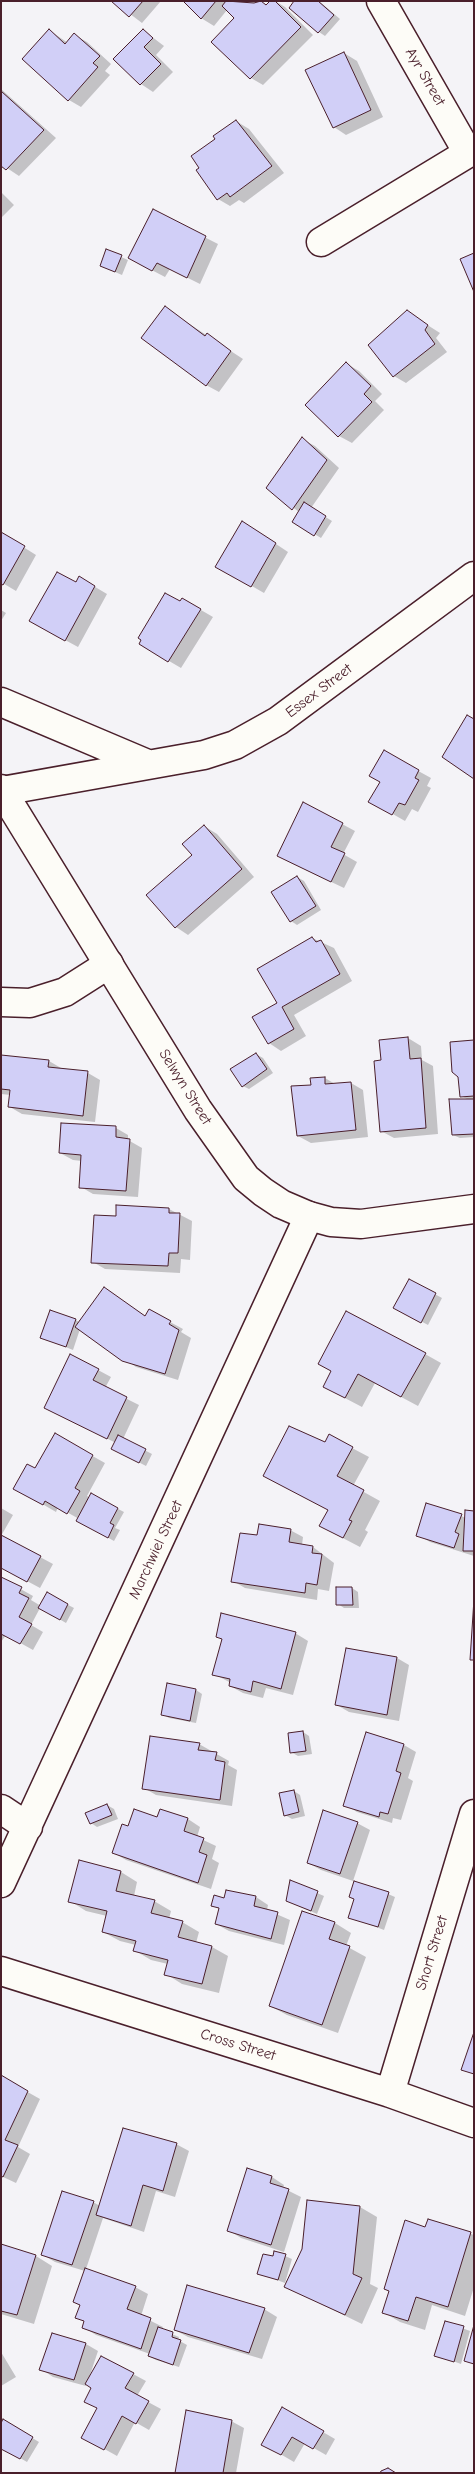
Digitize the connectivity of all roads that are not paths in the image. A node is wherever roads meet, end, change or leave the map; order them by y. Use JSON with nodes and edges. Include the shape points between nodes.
{"nodes":[{"id":1,"x":381,"y":1,"type":"edge"},
{"id":2,"x":471,"y":152,"type":"edge"},
{"id":3,"x":321,"y":242,"type":"dead end"},
{"id":4,"x":474,"y":576,"type":"edge"},
{"id":5,"x":1,"y":702,"type":"edge"},
{"id":6,"x":145,"y":763,"type":"junction"},
{"id":7,"x":2,"y":790,"type":"edge"},
{"id":8,"x":110,"y":964,"type":"junction"},
{"id":9,"x":1,"y":1002,"type":"edge"},
{"id":10,"x":474,"y":1209,"type":"edge"},
{"id":11,"x":309,"y":1216,"type":"junction"},
{"id":12,"x":1,"y":1809,"type":"edge"},
{"id":13,"x":474,"y":1814,"type":"edge"},
{"id":14,"x":28,"y":1827,"type":"junction"},
{"id":15,"x":1,"y":1883,"type":"edge"},
{"id":16,"x":1,"y":1971,"type":"edge"},
{"id":17,"x":390,"y":2093,"type":"junction"},
{"id":18,"x":474,"y":2124,"type":"edge"}],
"edges":[{"from":1,"to":2,"type":"street","name":"Ayr Street"},
{"from":2,"to":3,"type":"street","name":"Ayr Street"},
{"from":4,"to":6,"type":"street","name":"Essex Street","via":[[278,722],[235,745],[204,755]]},
{"from":5,"to":6,"type":"street"},
{"from":6,"to":7,"type":"street","name":"Essex Street"},
{"from":7,"to":8,"type":"street","name":"Selwyn Street"},
{"from":8,"to":9,"type":"street","via":[[65,992],[30,1003]]},
{"from":8,"to":11,"type":"street","name":"Selwyn Street","via":[[198,1110],[246,1178],[269,1196]]},
{"from":10,"to":11,"type":"street","name":"Selwyn Street","via":[[361,1224],[331,1222]]},
{"from":11,"to":14,"type":"street","name":"Marchwiel Street"},
{"from":12,"to":14,"type":"street"},
{"from":13,"to":17,"type":"street","name":"Short Street"},
{"from":14,"to":15,"type":"street","name":"Marchwiel Street"},
{"from":16,"to":17,"type":"street","name":"Cross Street"},
{"from":17,"to":18,"type":"street","name":"Cross Street"}]}
